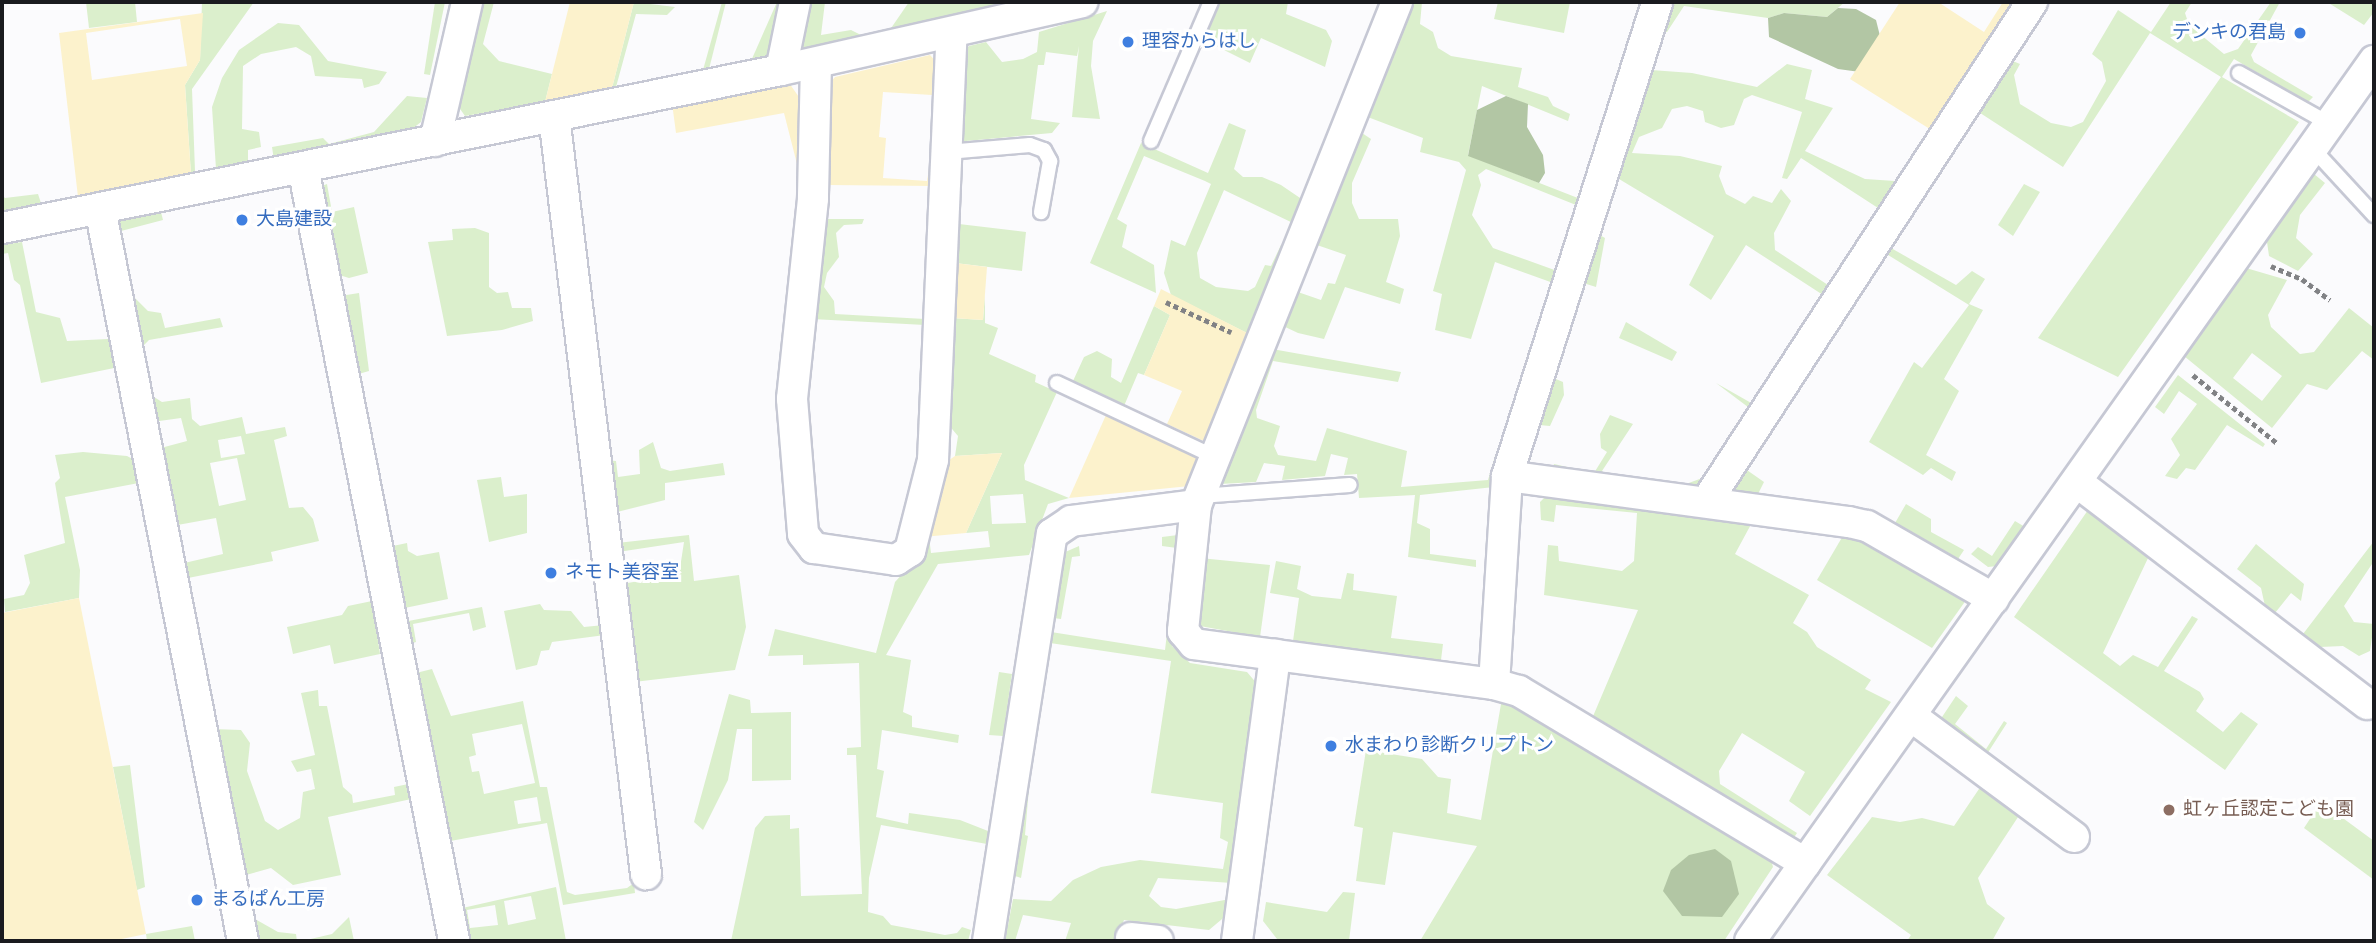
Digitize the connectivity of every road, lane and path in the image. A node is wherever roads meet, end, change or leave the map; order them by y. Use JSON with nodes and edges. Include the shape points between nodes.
{"nodes":[{"id":1,"x":467,"y":2,"type":"edge"},
{"id":2,"x":795,"y":2,"type":"edge"},
{"id":3,"x":1079,"y":2,"type":"edge"},
{"id":4,"x":1211,"y":2,"type":"edge"},
{"id":5,"x":1397,"y":2,"type":"edge"},
{"id":6,"x":1657,"y":2,"type":"edge"},
{"id":7,"x":2032,"y":2,"type":"edge"},
{"id":8,"x":952,"y":33,"type":"junction"},
{"id":9,"x":2374,"y":61,"type":"edge"},
{"id":10,"x":816,"y":63,"type":"junction"},
{"id":11,"x":781,"y":71,"type":"junction"},
{"id":12,"x":2239,"y":73,"type":"dead end"},
{"id":13,"x":554,"y":116,"type":"junction"},
{"id":14,"x":2330,"y":124,"type":"junction"},
{"id":15,"x":435,"y":141,"type":"junction"},
{"id":16,"x":1151,"y":141,"type":"dead end"},
{"id":17,"x":2313,"y":149,"type":"junction"},
{"id":18,"x":947,"y":152,"type":"junction"},
{"id":19,"x":303,"y":167,"type":"junction"},
{"id":20,"x":100,"y":208,"type":"junction"},
{"id":21,"x":1041,"y":212,"type":"dead end"},
{"id":22,"x":2374,"y":215,"type":"edge"},
{"id":23,"x":2,"y":228,"type":"edge"},
{"id":24,"x":2237,"y":257,"type":"junction"},
{"id":25,"x":2330,"y":300,"type":"dead end"},
{"id":26,"x":1166,"y":302,"type":"dead end"},
{"id":27,"x":1260,"y":345,"type":"junction"},
{"id":28,"x":2168,"y":355,"type":"junction"},
{"id":29,"x":1057,"y":383,"type":"dead end"},
{"id":30,"x":2277,"y":443,"type":"dead end"},
{"id":31,"x":1216,"y":457,"type":"junction"},
{"id":32,"x":1507,"y":476,"type":"junction"},
{"id":33,"x":2078,"y":483,"type":"junction"},
{"id":34,"x":1350,"y":485,"type":"dead end"},
{"id":35,"x":1198,"y":501,"type":"junction"},
{"id":36,"x":1707,"y":501,"type":"junction"},
{"id":37,"x":1994,"y":599,"type":"junction"},
{"id":38,"x":1275,"y":655,"type":"junction"},
{"id":39,"x":1494,"y":684,"type":"junction"},
{"id":40,"x":2367,"y":704,"type":"dead end"},
{"id":41,"x":1910,"y":716,"type":"junction"},
{"id":42,"x":2074,"y":837,"type":"dead end"},
{"id":43,"x":1805,"y":863,"type":"junction"},
{"id":44,"x":646,"y":874,"type":"dead end"},
{"id":45,"x":454,"y":940,"type":"edge"},
{"id":46,"x":243,"y":941,"type":"edge"},
{"id":47,"x":988,"y":941,"type":"edge"},
{"id":48,"x":1237,"y":941,"type":"edge"},
{"id":49,"x":1750,"y":941,"type":"edge"}],
"edges":[{"from":1,"to":15,"type":"street"},
{"from":2,"to":11,"type":"street"},
{"from":3,"to":8,"type":"street"},
{"from":4,"to":16,"type":"lane"},
{"from":5,"to":27,"type":"street"},
{"from":6,"to":32,"type":"street"},
{"from":7,"to":36,"type":"street"},
{"from":8,"to":10,"type":"street"},
{"from":8,"to":18,"type":"street"},
{"from":9,"to":14,"type":"street"},
{"from":10,"to":11,"type":"street"},
{"from":10,"to":18,"type":"street","via":[[813,199],[792,399],[803,534],[814,548],[896,560],[910,551],[933,460]]},
{"from":11,"to":13,"type":"street"},
{"from":12,"to":14,"type":"lane"},
{"from":13,"to":15,"type":"street"},
{"from":13,"to":44,"type":"street"},
{"from":14,"to":17,"type":"street"},
{"from":15,"to":19,"type":"street"},
{"from":17,"to":22,"type":"lane"},
{"from":17,"to":24,"type":"street"},
{"from":18,"to":21,"type":"lane","via":[[1030,145],[1044,150],[1049,162]]},
{"from":19,"to":20,"type":"street"},
{"from":19,"to":45,"type":"street"},
{"from":20,"to":23,"type":"street"},
{"from":20,"to":46,"type":"street"},
{"from":24,"to":25,"type":"path","via":[[2287,272]]},
{"from":24,"to":28,"type":"street"},
{"from":26,"to":27,"type":"path"},
{"from":27,"to":31,"type":"street"},
{"from":28,"to":30,"type":"path"},
{"from":28,"to":33,"type":"street"},
{"from":29,"to":31,"type":"lane"},
{"from":31,"to":35,"type":"street"},
{"from":32,"to":36,"type":"street"},
{"from":32,"to":39,"type":"street"},
{"from":33,"to":37,"type":"street"},
{"from":33,"to":40,"type":"street"},
{"from":34,"to":35,"type":"lane"},
{"from":35,"to":38,"type":"street","via":[[1183,631],[1194,644]]},
{"from":35,"to":47,"type":"street","via":[[1072,521],[1052,534]]},
{"from":36,"to":37,"type":"street","via":[[1867,526]]},
{"from":37,"to":41,"type":"street"},
{"from":38,"to":39,"type":"street"},
{"from":38,"to":48,"type":"street"},
{"from":39,"to":43,"type":"street","via":[[1519,691]]},
{"from":41,"to":42,"type":"street"},
{"from":41,"to":43,"type":"street"},
{"from":43,"to":49,"type":"street"}]}
